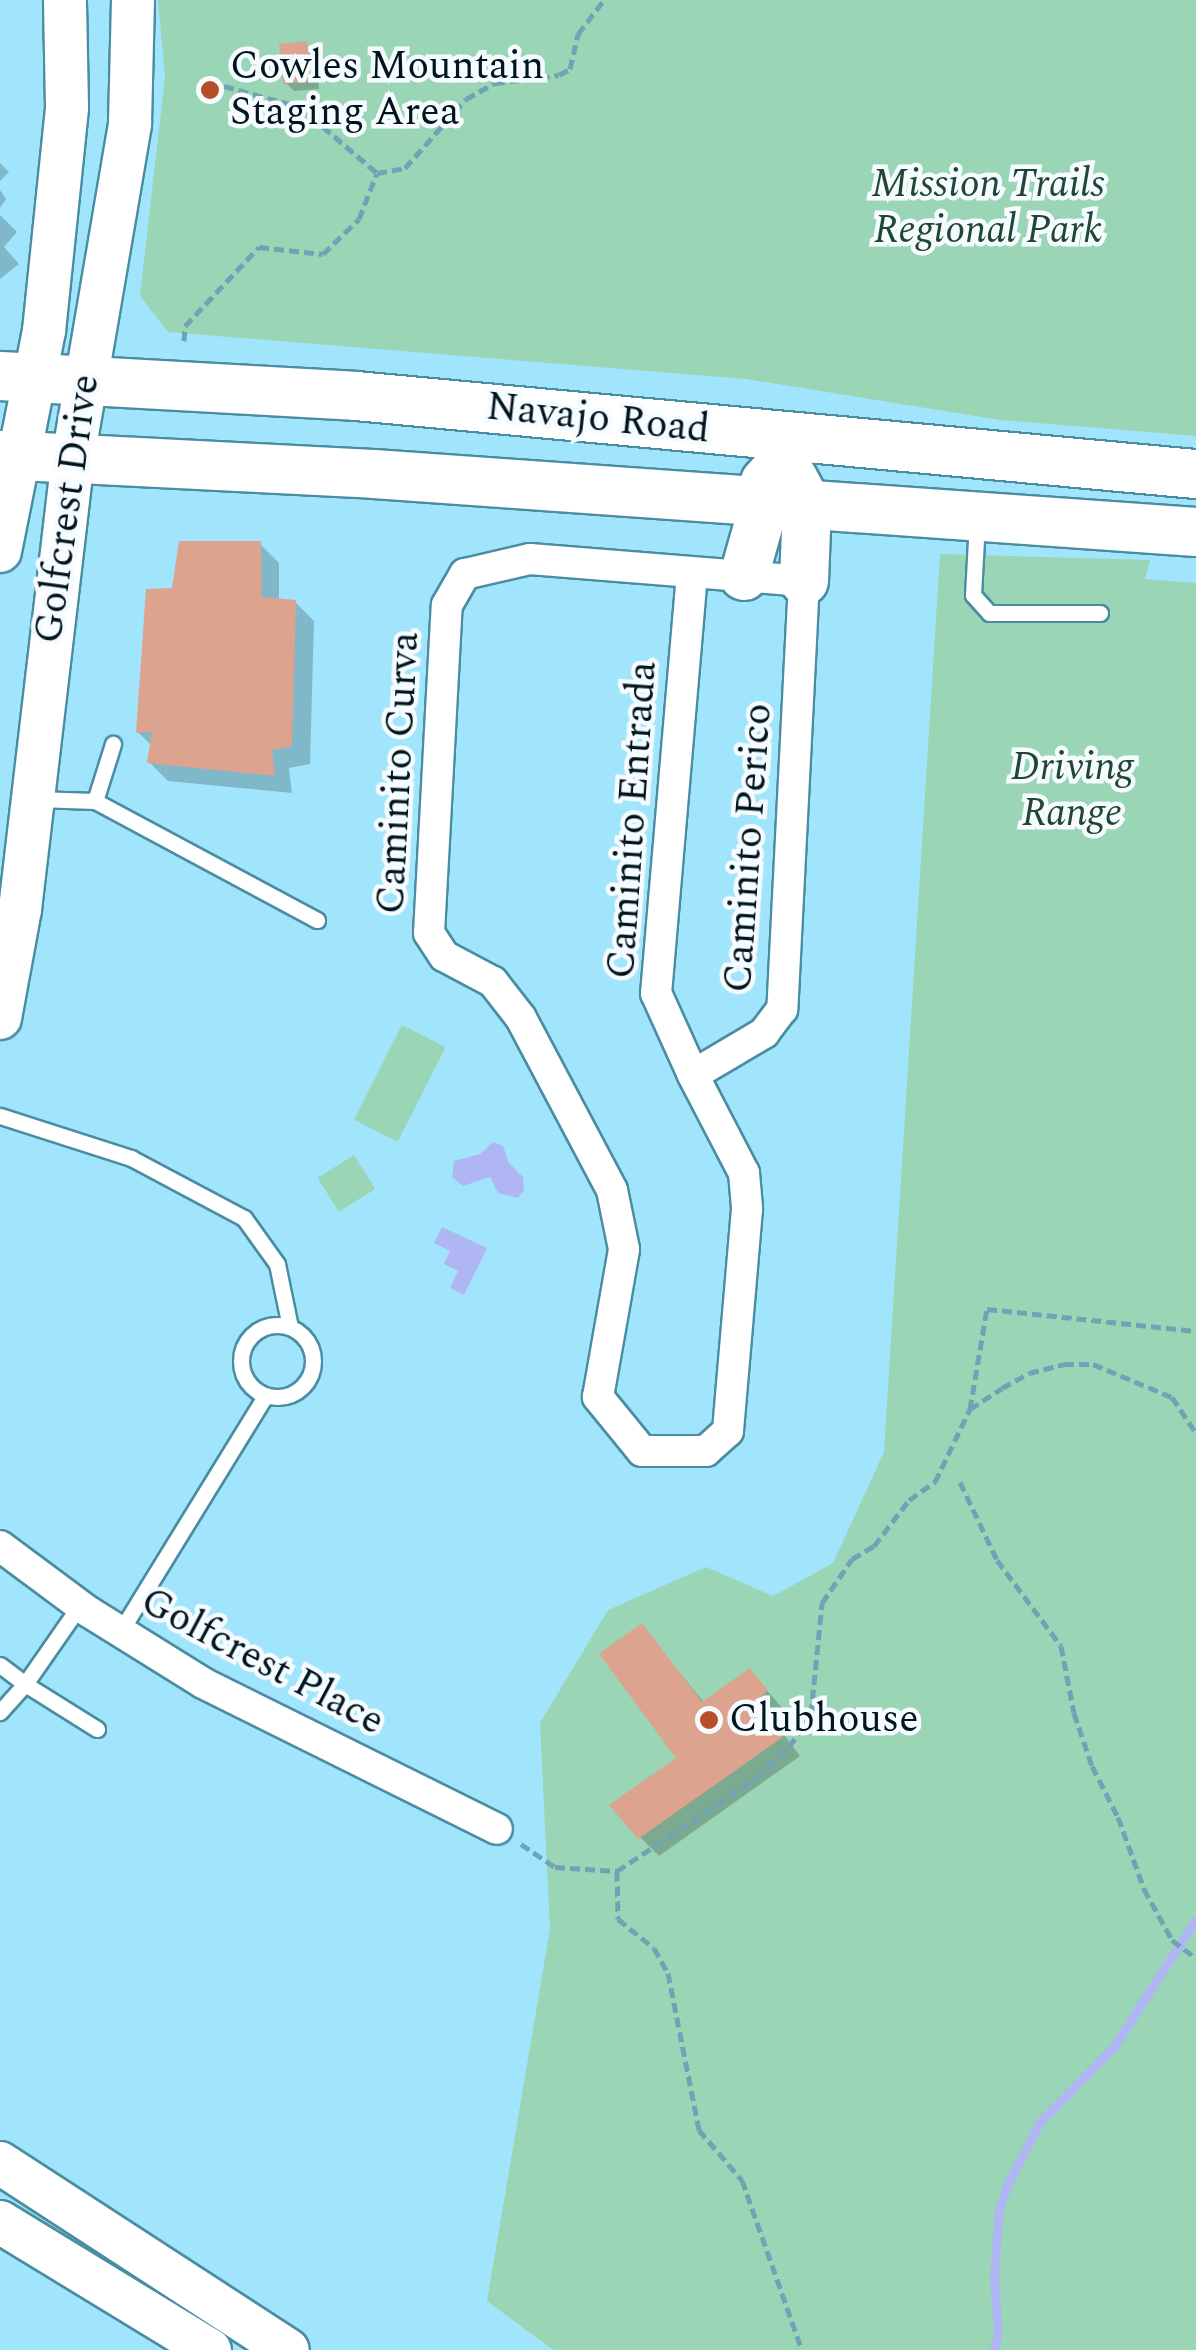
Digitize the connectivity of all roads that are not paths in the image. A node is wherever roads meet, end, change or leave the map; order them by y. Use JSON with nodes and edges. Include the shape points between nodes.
{"nodes":[{"id":1,"x":65,"y":0,"type":"edge"},
{"id":2,"x":133,"y":0,"type":"edge"},
{"id":3,"x":18,"y":376,"type":"edge"},
{"id":4,"x":86,"y":380,"type":"junction"},
{"id":5,"x":701,"y":430,"type":"junction"},
{"id":6,"x":9,"y":455,"type":"edge"},
{"id":7,"x":73,"y":458,"type":"junction"},
{"id":8,"x":1140,"y":470,"type":"junction"},
{"id":9,"x":1196,"y":474,"type":"edge"},
{"id":10,"x":786,"y":489,"type":"junction"},
{"id":11,"x":977,"y":516,"type":"junction"},
{"id":12,"x":1196,"y":532,"type":"edge"},
{"id":13,"x":0,"y":552,"type":"edge"},
{"id":14,"x":692,"y":574,"type":"junction"},
{"id":15,"x":744,"y":576,"type":"junction"},
{"id":16,"x":804,"y":581,"type":"junction"},
{"id":17,"x":1100,"y":613,"type":"dead end"},
{"id":18,"x":113,"y":744,"type":"dead end"},
{"id":19,"x":32,"y":799,"type":"junction"},
{"id":20,"x":96,"y":801,"type":"junction"},
{"id":21,"x":316,"y":920,"type":"dead end"},
{"id":22,"x":0,"y":1018,"type":"edge"},
{"id":23,"x":693,"y":1074,"type":"junction"},
{"id":24,"x":0,"y":1116,"type":"edge"},
{"id":25,"x":290,"y":1327,"type":"junction"},
{"id":26,"x":265,"y":1396,"type":"junction"},
{"id":27,"x":731,"y":1412,"type":"joint"},
{"id":28,"x":0,"y":1546,"type":"edge"},
{"id":29,"x":80,"y":1604,"type":"junction"},
{"id":30,"x":120,"y":1632,"type":"junction"},
{"id":31,"x":0,"y":1665,"type":"edge"},
{"id":32,"x":25,"y":1684,"type":"junction"},
{"id":33,"x":0,"y":1712,"type":"edge"},
{"id":34,"x":96,"y":1729,"type":"dead end"},
{"id":35,"x":498,"y":1829,"type":"road end"},
{"id":36,"x":0,"y":2163,"type":"edge"},
{"id":37,"x":0,"y":2222,"type":"edge"},
{"id":38,"x":210,"y":2350,"type":"edge"},
{"id":39,"x":288,"y":2350,"type":"edge"}],
"edges":[{"from":1,"to":3,"type":"main road","name":"Golfcrest Drive","via":[[67,108],[44,331]]},
{"from":2,"to":4,"type":"main road","name":"Golfcrest Drive","via":[[130,123]]},
{"from":3,"to":4,"type":"main road","name":"Navajo Road"},
{"from":3,"to":6,"type":"main road","name":"Golfcrest Drive"},
{"from":4,"to":5,"type":"main road","name":"Navajo Road","via":[[356,396]]},
{"from":4,"to":7,"type":"main road","name":"Golfcrest Drive"},
{"from":5,"to":8,"type":"main road","name":"Navajo Road"},
{"from":5,"to":10,"type":"main road"},
{"from":6,"to":7,"type":"main road","name":"Navajo Road"},
{"from":6,"to":13,"type":"main road","name":"Golfcrest Drive"},
{"from":7,"to":10,"type":"main road","name":"Navajo Road"},
{"from":7,"to":19,"type":"main road","name":"Golfcrest Drive"},
{"from":8,"to":9,"type":"main road","name":"Navajo Road"},
{"from":8,"to":10,"type":"main road","via":[[1020,482]]},
{"from":10,"to":11,"type":"main road","name":"Navajo Road"},
{"from":10,"to":15,"type":"main road"},
{"from":10,"to":16,"type":"main road"},
{"from":11,"to":12,"type":"main road","name":"Navajo Road"},
{"from":11,"to":17,"type":"lane","via":[[973,595],[989,613]]},
{"from":14,"to":15,"type":"street"},
{"from":14,"to":23,"type":"street","name":"Caminito Entrada","via":[[656,994]]},
{"from":14,"to":27,"type":"street","name":"Caminito Curva","via":[[530,559],[464,574],[447,604],[429,933],[444,956],[493,982],[521,1018],[612,1190],[624,1250],[598,1397],[642,1450],[706,1451],[728,1431]]},
{"from":15,"to":16,"type":"street"},
{"from":16,"to":23,"type":"street","name":"Caminito Perico","via":[[782,1009],[764,1033]]},
{"from":18,"to":20,"type":"lane"},
{"from":19,"to":20,"type":"lane"},
{"from":19,"to":22,"type":"main road","name":"Golfcrest Drive"},
{"from":20,"to":21,"type":"lane"},
{"from":23,"to":27,"type":"street","name":"Caminito Entrada","via":[[744,1173]]},
{"from":24,"to":25,"type":"lane","via":[[131,1158],[244,1218],[278,1264]]},
{"from":25,"to":26,"type":"lane","via":[[310,1344],[313,1370],[298,1391]]},
{"from":25,"to":26,"type":"lane","via":[[264,1328],[244,1346],[242,1372]]},
{"from":26,"to":30,"type":"lane"},
{"from":28,"to":29,"type":"street","name":"Golfcrest Place"},
{"from":29,"to":30,"type":"street","name":"Golfcrest Place"},
{"from":29,"to":32,"type":"lane"},
{"from":30,"to":35,"type":"street","name":"Golfcrest Place","via":[[203,1683]]},
{"from":31,"to":32,"type":"lane"},
{"from":32,"to":33,"type":"lane"},
{"from":32,"to":34,"type":"lane"},
{"from":36,"to":39,"type":"main road"},
{"from":37,"to":38,"type":"main road"}]}
